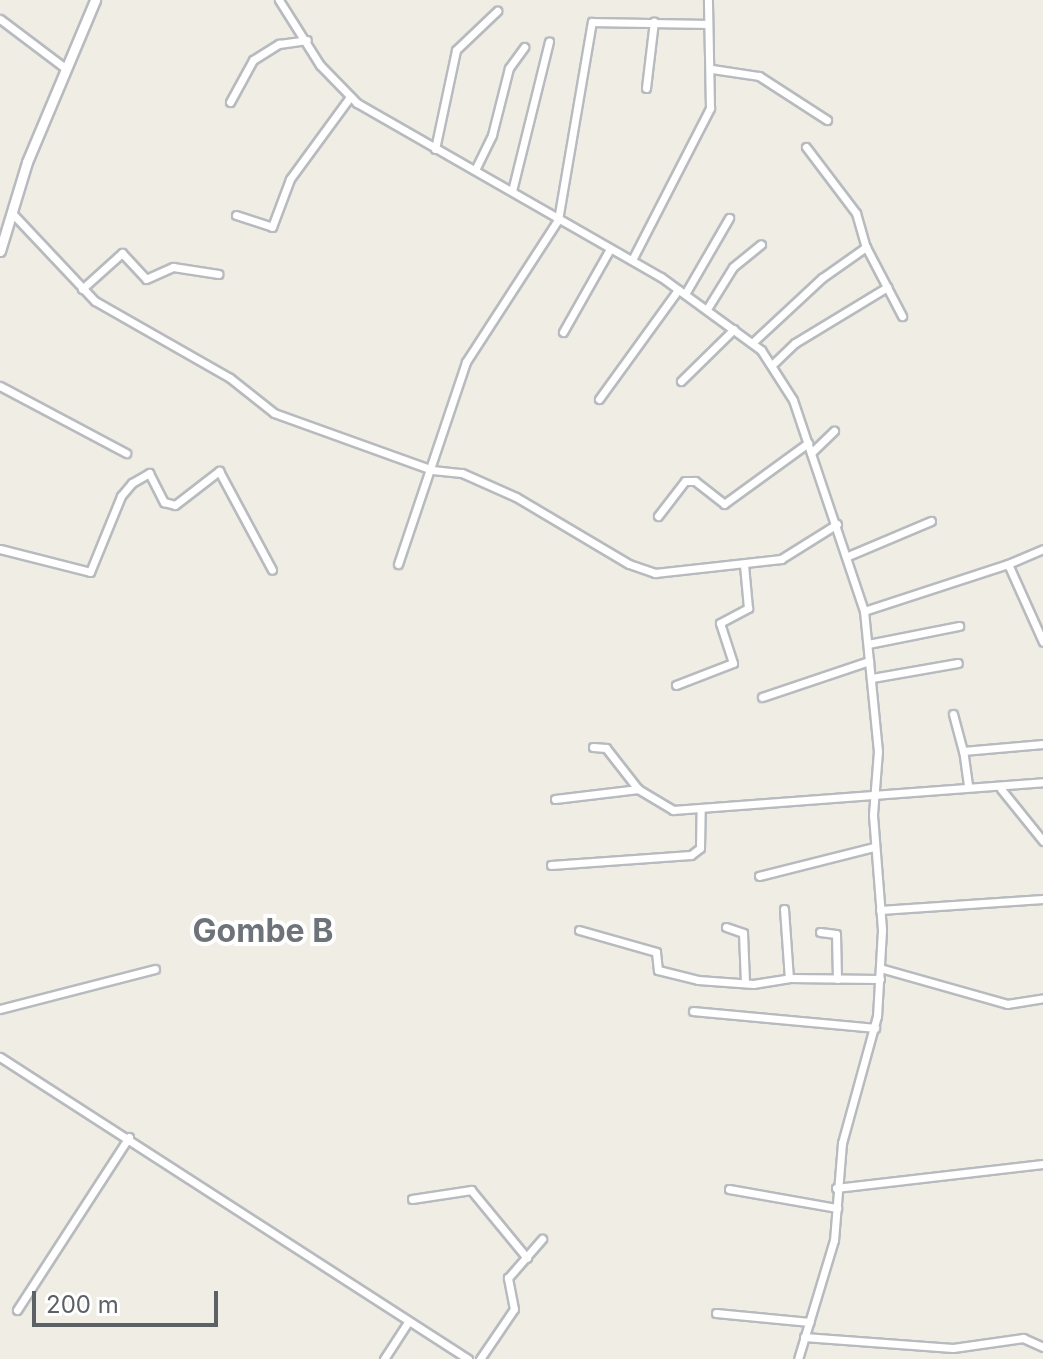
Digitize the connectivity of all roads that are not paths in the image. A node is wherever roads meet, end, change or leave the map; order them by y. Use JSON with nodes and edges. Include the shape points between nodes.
{"nodes":[{"id":1,"x":95,"y":0,"type":"edge"},
{"id":2,"x":279,"y":0,"type":"edge"},
{"id":3,"x":708,"y":0,"type":"edge"},
{"id":4,"x":497,"y":11,"type":"dead end"},
{"id":5,"x":0,"y":19,"type":"edge"},
{"id":6,"x":654,"y":21,"type":"junction"},
{"id":7,"x":707,"y":24,"type":"junction"},
{"id":8,"x":307,"y":40,"type":"junction"},
{"id":9,"x":549,"y":41,"type":"dead end"},
{"id":10,"x":524,"y":47,"type":"dead end"},
{"id":11,"x":65,"y":68,"type":"junction"},
{"id":12,"x":712,"y":69,"type":"junction"},
{"id":13,"x":646,"y":88,"type":"dead end"},
{"id":14,"x":350,"y":97,"type":"junction"},
{"id":15,"x":230,"y":102,"type":"dead end"},
{"id":16,"x":827,"y":120,"type":"dead end"},
{"id":17,"x":806,"y":147,"type":"dead end"},
{"id":18,"x":435,"y":149,"type":"junction"},
{"id":19,"x":475,"y":170,"type":"junction"},
{"id":20,"x":512,"y":191,"type":"junction"},
{"id":21,"x":12,"y":213,"type":"junction"},
{"id":22,"x":236,"y":215,"type":"dead end"},
{"id":23,"x":729,"y":218,"type":"dead end"},
{"id":24,"x":558,"y":220,"type":"junction"},
{"id":25,"x":761,"y":244,"type":"dead end"},
{"id":26,"x":866,"y":247,"type":"junction"},
{"id":27,"x":610,"y":249,"type":"junction"},
{"id":28,"x":0,"y":251,"type":"edge"},
{"id":29,"x":632,"y":260,"type":"junction"},
{"id":30,"x":218,"y":274,"type":"dead end"},
{"id":31,"x":887,"y":287,"type":"junction"},
{"id":32,"x":82,"y":289,"type":"junction"},
{"id":33,"x":681,"y":292,"type":"junction"},
{"id":34,"x":707,"y":309,"type":"junction"},
{"id":35,"x":902,"y":316,"type":"dead end"},
{"id":36,"x":734,"y":329,"type":"junction"},
{"id":37,"x":563,"y":332,"type":"dead end"},
{"id":38,"x":752,"y":343,"type":"junction"},
{"id":39,"x":773,"y":364,"type":"junction"},
{"id":40,"x":681,"y":381,"type":"dead end"},
{"id":41,"x":0,"y":386,"type":"edge"},
{"id":42,"x":599,"y":399,"type":"dead end"},
{"id":43,"x":834,"y":431,"type":"dead end"},
{"id":44,"x":808,"y":443,"type":"junction"},
{"id":45,"x":126,"y":453,"type":"dead end"},
{"id":46,"x":811,"y":453,"type":"junction"},
{"id":47,"x":432,"y":470,"type":"junction"},
{"id":48,"x":658,"y":516,"type":"dead end"},
{"id":49,"x":931,"y":521,"type":"dead end"},
{"id":50,"x":837,"y":524,"type":"junction"},
{"id":51,"x":0,"y":549,"type":"edge"},
{"id":52,"x":1043,"y":549,"type":"edge"},
{"id":53,"x":848,"y":556,"type":"junction"},
{"id":54,"x":398,"y":564,"type":"dead end"},
{"id":55,"x":1008,"y":564,"type":"junction"},
{"id":56,"x":744,"y":565,"type":"junction"},
{"id":57,"x":272,"y":570,"type":"dead end"},
{"id":58,"x":864,"y":611,"type":"junction"},
{"id":59,"x":959,"y":626,"type":"dead end"},
{"id":60,"x":1043,"y":642,"type":"edge"},
{"id":61,"x":868,"y":644,"type":"junction"},
{"id":62,"x":869,"y":661,"type":"junction"},
{"id":63,"x":958,"y":663,"type":"dead end"},
{"id":64,"x":872,"y":678,"type":"junction"},
{"id":65,"x":676,"y":685,"type":"dead end"},
{"id":66,"x":762,"y":697,"type":"dead end"},
{"id":67,"x":953,"y":714,"type":"dead end"},
{"id":68,"x":1043,"y":744,"type":"edge"},
{"id":69,"x":593,"y":747,"type":"dead end"},
{"id":70,"x":963,"y":751,"type":"junction"},
{"id":71,"x":1043,"y":782,"type":"edge"},
{"id":72,"x":968,"y":785,"type":"junction"},
{"id":73,"x":638,"y":789,"type":"junction"},
{"id":74,"x":1001,"y":789,"type":"junction"},
{"id":75,"x":875,"y":793,"type":"junction"},
{"id":76,"x":555,"y":799,"type":"dead end"},
{"id":77,"x":701,"y":809,"type":"junction"},
{"id":78,"x":1043,"y":841,"type":"edge"},
{"id":79,"x":874,"y":847,"type":"junction"},
{"id":80,"x":551,"y":865,"type":"dead end"},
{"id":81,"x":759,"y":876,"type":"dead end"},
{"id":82,"x":1043,"y":899,"type":"edge"},
{"id":83,"x":784,"y":909,"type":"dead end"},
{"id":84,"x":880,"y":910,"type":"junction"},
{"id":85,"x":726,"y":927,"type":"dead end"},
{"id":86,"x":579,"y":930,"type":"dead end"},
{"id":87,"x":820,"y":932,"type":"dead end"},
{"id":88,"x":880,"y":968,"type":"junction"},
{"id":89,"x":155,"y":969,"type":"dead end"},
{"id":90,"x":789,"y":978,"type":"junction"},
{"id":91,"x":837,"y":979,"type":"junction"},
{"id":92,"x":880,"y":979,"type":"junction"},
{"id":93,"x":745,"y":983,"type":"junction"},
{"id":94,"x":1043,"y":998,"type":"edge"},
{"id":95,"x":0,"y":1009,"type":"edge"},
{"id":96,"x":693,"y":1011,"type":"dead end"},
{"id":97,"x":875,"y":1028,"type":"junction"},
{"id":98,"x":0,"y":1057,"type":"edge"},
{"id":99,"x":129,"y":1137,"type":"junction"},
{"id":100,"x":1043,"y":1164,"type":"edge"},
{"id":101,"x":836,"y":1188,"type":"junction"},
{"id":102,"x":729,"y":1189,"type":"dead end"},
{"id":103,"x":412,"y":1199,"type":"dead end"},
{"id":104,"x":837,"y":1208,"type":"junction"},
{"id":105,"x":542,"y":1239,"type":"dead end"},
{"id":106,"x":527,"y":1258,"type":"junction"},
{"id":107,"x":17,"y":1310,"type":"dead end"},
{"id":108,"x":716,"y":1313,"type":"dead end"},
{"id":109,"x":408,"y":1322,"type":"junction"},
{"id":110,"x":810,"y":1322,"type":"junction"},
{"id":111,"x":804,"y":1337,"type":"junction"},
{"id":112,"x":1043,"y":1347,"type":"edge"},
{"id":113,"x":384,"y":1359,"type":"edge"},
{"id":114,"x":468,"y":1359,"type":"edge"},
{"id":115,"x":480,"y":1359,"type":"edge"},
{"id":116,"x":798,"y":1359,"type":"edge"}],
"edges":[{"from":1,"to":11,"type":"street"},
{"from":2,"to":8,"type":"street"},
{"from":3,"to":7,"type":"street"},
{"from":4,"to":18,"type":"street","via":[[456,50]]},
{"from":5,"to":11,"type":"street"},
{"from":6,"to":7,"type":"street"},
{"from":6,"to":13,"type":"street"},
{"from":6,"to":24,"type":"street","via":[[592,22]]},
{"from":7,"to":12,"type":"street"},
{"from":8,"to":14,"type":"street","via":[[320,65]]},
{"from":8,"to":15,"type":"street","via":[[279,44],[253,60]]},
{"from":9,"to":20,"type":"street"},
{"from":10,"to":19,"type":"street","via":[[509,68],[492,135]]},
{"from":11,"to":21,"type":"street"},
{"from":12,"to":16,"type":"street","via":[[759,76]]},
{"from":12,"to":29,"type":"street","via":[[710,108]]},
{"from":14,"to":18,"type":"street"},
{"from":14,"to":22,"type":"street","via":[[290,179],[272,227]]},
{"from":17,"to":26,"type":"street","via":[[856,213]]},
{"from":18,"to":19,"type":"street"},
{"from":19,"to":20,"type":"street"},
{"from":20,"to":24,"type":"street"},
{"from":21,"to":28,"type":"street"},
{"from":21,"to":32,"type":"street"},
{"from":23,"to":33,"type":"street"},
{"from":24,"to":27,"type":"street"},
{"from":24,"to":47,"type":"street","via":[[466,362]]},
{"from":25,"to":34,"type":"street","via":[[733,267]]},
{"from":26,"to":31,"type":"street"},
{"from":26,"to":38,"type":"street","via":[[822,278]]},
{"from":27,"to":29,"type":"street"},
{"from":27,"to":37,"type":"street"},
{"from":29,"to":33,"type":"street"},
{"from":30,"to":32,"type":"street","via":[[173,267],[148,279],[122,253]]},
{"from":31,"to":35,"type":"street"},
{"from":31,"to":39,"type":"street","via":[[795,343]]},
{"from":32,"to":47,"type":"street","via":[[114,315],[230,378],[274,413]]},
{"from":33,"to":34,"type":"street"},
{"from":33,"to":42,"type":"street"},
{"from":34,"to":36,"type":"street"},
{"from":36,"to":38,"type":"street"},
{"from":36,"to":40,"type":"street"},
{"from":38,"to":39,"type":"street"},
{"from":39,"to":44,"type":"street"},
{"from":41,"to":45,"type":"street"},
{"from":43,"to":46,"type":"street"},
{"from":44,"to":46,"type":"street"},
{"from":44,"to":48,"type":"street","via":[[724,504],[695,481],[685,481]]},
{"from":46,"to":50,"type":"street"},
{"from":47,"to":54,"type":"street"},
{"from":47,"to":56,"type":"street","via":[[462,473],[516,497],[606,553],[655,573]]},
{"from":49,"to":53,"type":"street"},
{"from":50,"to":53,"type":"street"},
{"from":50,"to":56,"type":"street","via":[[789,556]]},
{"from":51,"to":57,"type":"street","via":[[90,572],[121,496],[132,483],[149,473],[164,502],[175,505],[219,471]]},
{"from":52,"to":55,"type":"street"},
{"from":53,"to":58,"type":"street"},
{"from":55,"to":58,"type":"street"},
{"from":55,"to":60,"type":"street"},
{"from":56,"to":65,"type":"street","via":[[748,608],[720,623],[733,663]]},
{"from":58,"to":61,"type":"street"},
{"from":59,"to":61,"type":"street"},
{"from":61,"to":62,"type":"street"},
{"from":62,"to":64,"type":"street"},
{"from":62,"to":66,"type":"street"},
{"from":63,"to":64,"type":"street"},
{"from":64,"to":75,"type":"street","via":[[878,751]]},
{"from":67,"to":70,"type":"street"},
{"from":68,"to":70,"type":"street"},
{"from":69,"to":73,"type":"street","via":[[606,748]]},
{"from":70,"to":72,"type":"street"},
{"from":71,"to":74,"type":"street"},
{"from":72,"to":74,"type":"street"},
{"from":72,"to":75,"type":"street"},
{"from":73,"to":76,"type":"street"},
{"from":73,"to":77,"type":"street","via":[[664,808]]},
{"from":74,"to":78,"type":"street"},
{"from":75,"to":77,"type":"street"},
{"from":75,"to":79,"type":"street"},
{"from":77,"to":80,"type":"street","via":[[700,848],[691,855]]},
{"from":79,"to":81,"type":"street"},
{"from":79,"to":84,"type":"street"},
{"from":82,"to":84,"type":"street"},
{"from":83,"to":90,"type":"street"},
{"from":84,"to":88,"type":"street"},
{"from":85,"to":93,"type":"street","via":[[743,933]]},
{"from":86,"to":93,"type":"street","via":[[656,952],[658,970]]},
{"from":87,"to":91,"type":"street","via":[[836,934]]},
{"from":88,"to":92,"type":"street"},
{"from":88,"to":94,"type":"street","via":[[1007,1004]]},
{"from":89,"to":95,"type":"street"},
{"from":90,"to":91,"type":"street"},
{"from":90,"to":93,"type":"street"},
{"from":91,"to":92,"type":"street"},
{"from":92,"to":97,"type":"street"},
{"from":96,"to":97,"type":"street"},
{"from":97,"to":101,"type":"street","via":[[844,1134]]},
{"from":98,"to":99,"type":"street"},
{"from":99,"to":107,"type":"street"},
{"from":99,"to":109,"type":"street"},
{"from":100,"to":101,"type":"street"},
{"from":101,"to":104,"type":"street"},
{"from":102,"to":104,"type":"street"},
{"from":103,"to":106,"type":"street","via":[[471,1190]]},
{"from":104,"to":110,"type":"street","via":[[829,1262]]},
{"from":105,"to":106,"type":"street"},
{"from":106,"to":115,"type":"street","via":[[507,1283],[514,1309]]},
{"from":108,"to":110,"type":"street"},
{"from":109,"to":113,"type":"street"},
{"from":109,"to":114,"type":"street"},
{"from":110,"to":111,"type":"street"},
{"from":111,"to":112,"type":"street","via":[[953,1348],[1023,1338]]},
{"from":111,"to":116,"type":"street"}]}
